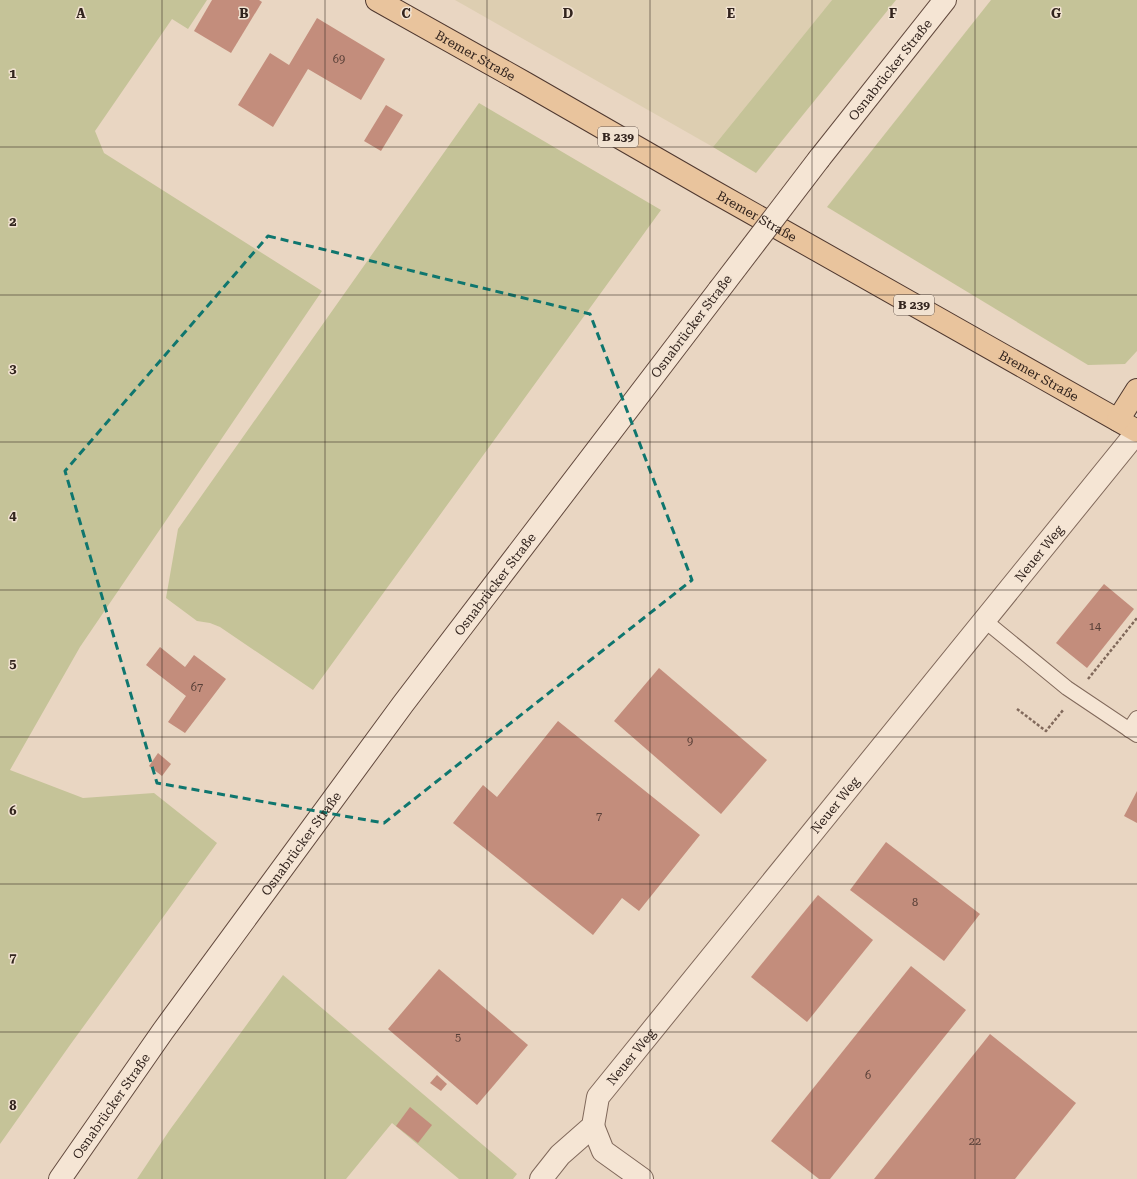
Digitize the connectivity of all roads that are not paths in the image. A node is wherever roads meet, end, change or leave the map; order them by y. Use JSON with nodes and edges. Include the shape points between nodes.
{"nodes":[{"id":1,"x":377,"y":0,"type":"edge"},
{"id":2,"x":945,"y":0,"type":"edge"},
{"id":3,"x":1137,"y":390,"type":"edge"},
{"id":4,"x":1118,"y":420,"type":"junction"},
{"id":5,"x":1137,"y":431,"type":"edge"},
{"id":6,"x":984,"y":620,"type":"junction"},
{"id":7,"x":1137,"y":718,"type":"edge"},
{"id":8,"x":1133,"y":733,"type":"edge"},
{"id":9,"x":593,"y":1126,"type":"junction"},
{"id":10,"x":60,"y":1179,"type":"edge"},
{"id":11,"x":541,"y":1179,"type":"edge"},
{"id":12,"x":642,"y":1179,"type":"edge"}],
"edges":[{"from":1,"to":4,"type":"main road","name":"Bremer Straße","number":"B 239"},
{"from":2,"to":10,"type":"main road","name":"Osnabrücker Straße","bridge":true,"via":[[819,159],[403,704],[163,1031]]},
{"from":3,"to":4,"type":"main road"},
{"from":4,"to":5,"type":"main road","name":"Bremer Straße","number":"B 239"},
{"from":5,"to":6,"type":"main road","name":"Neuer Weg"},
{"from":6,"to":8,"type":"lane","via":[[1067,688]]},
{"from":6,"to":9,"type":"main road","name":"Neuer Weg","via":[[598,1097]]},
{"from":7,"to":8,"type":"lane"},
{"from":9,"to":11,"type":"main road","via":[[560,1155]]},
{"from":9,"to":12,"type":"main road","via":[[603,1151]]}]}
